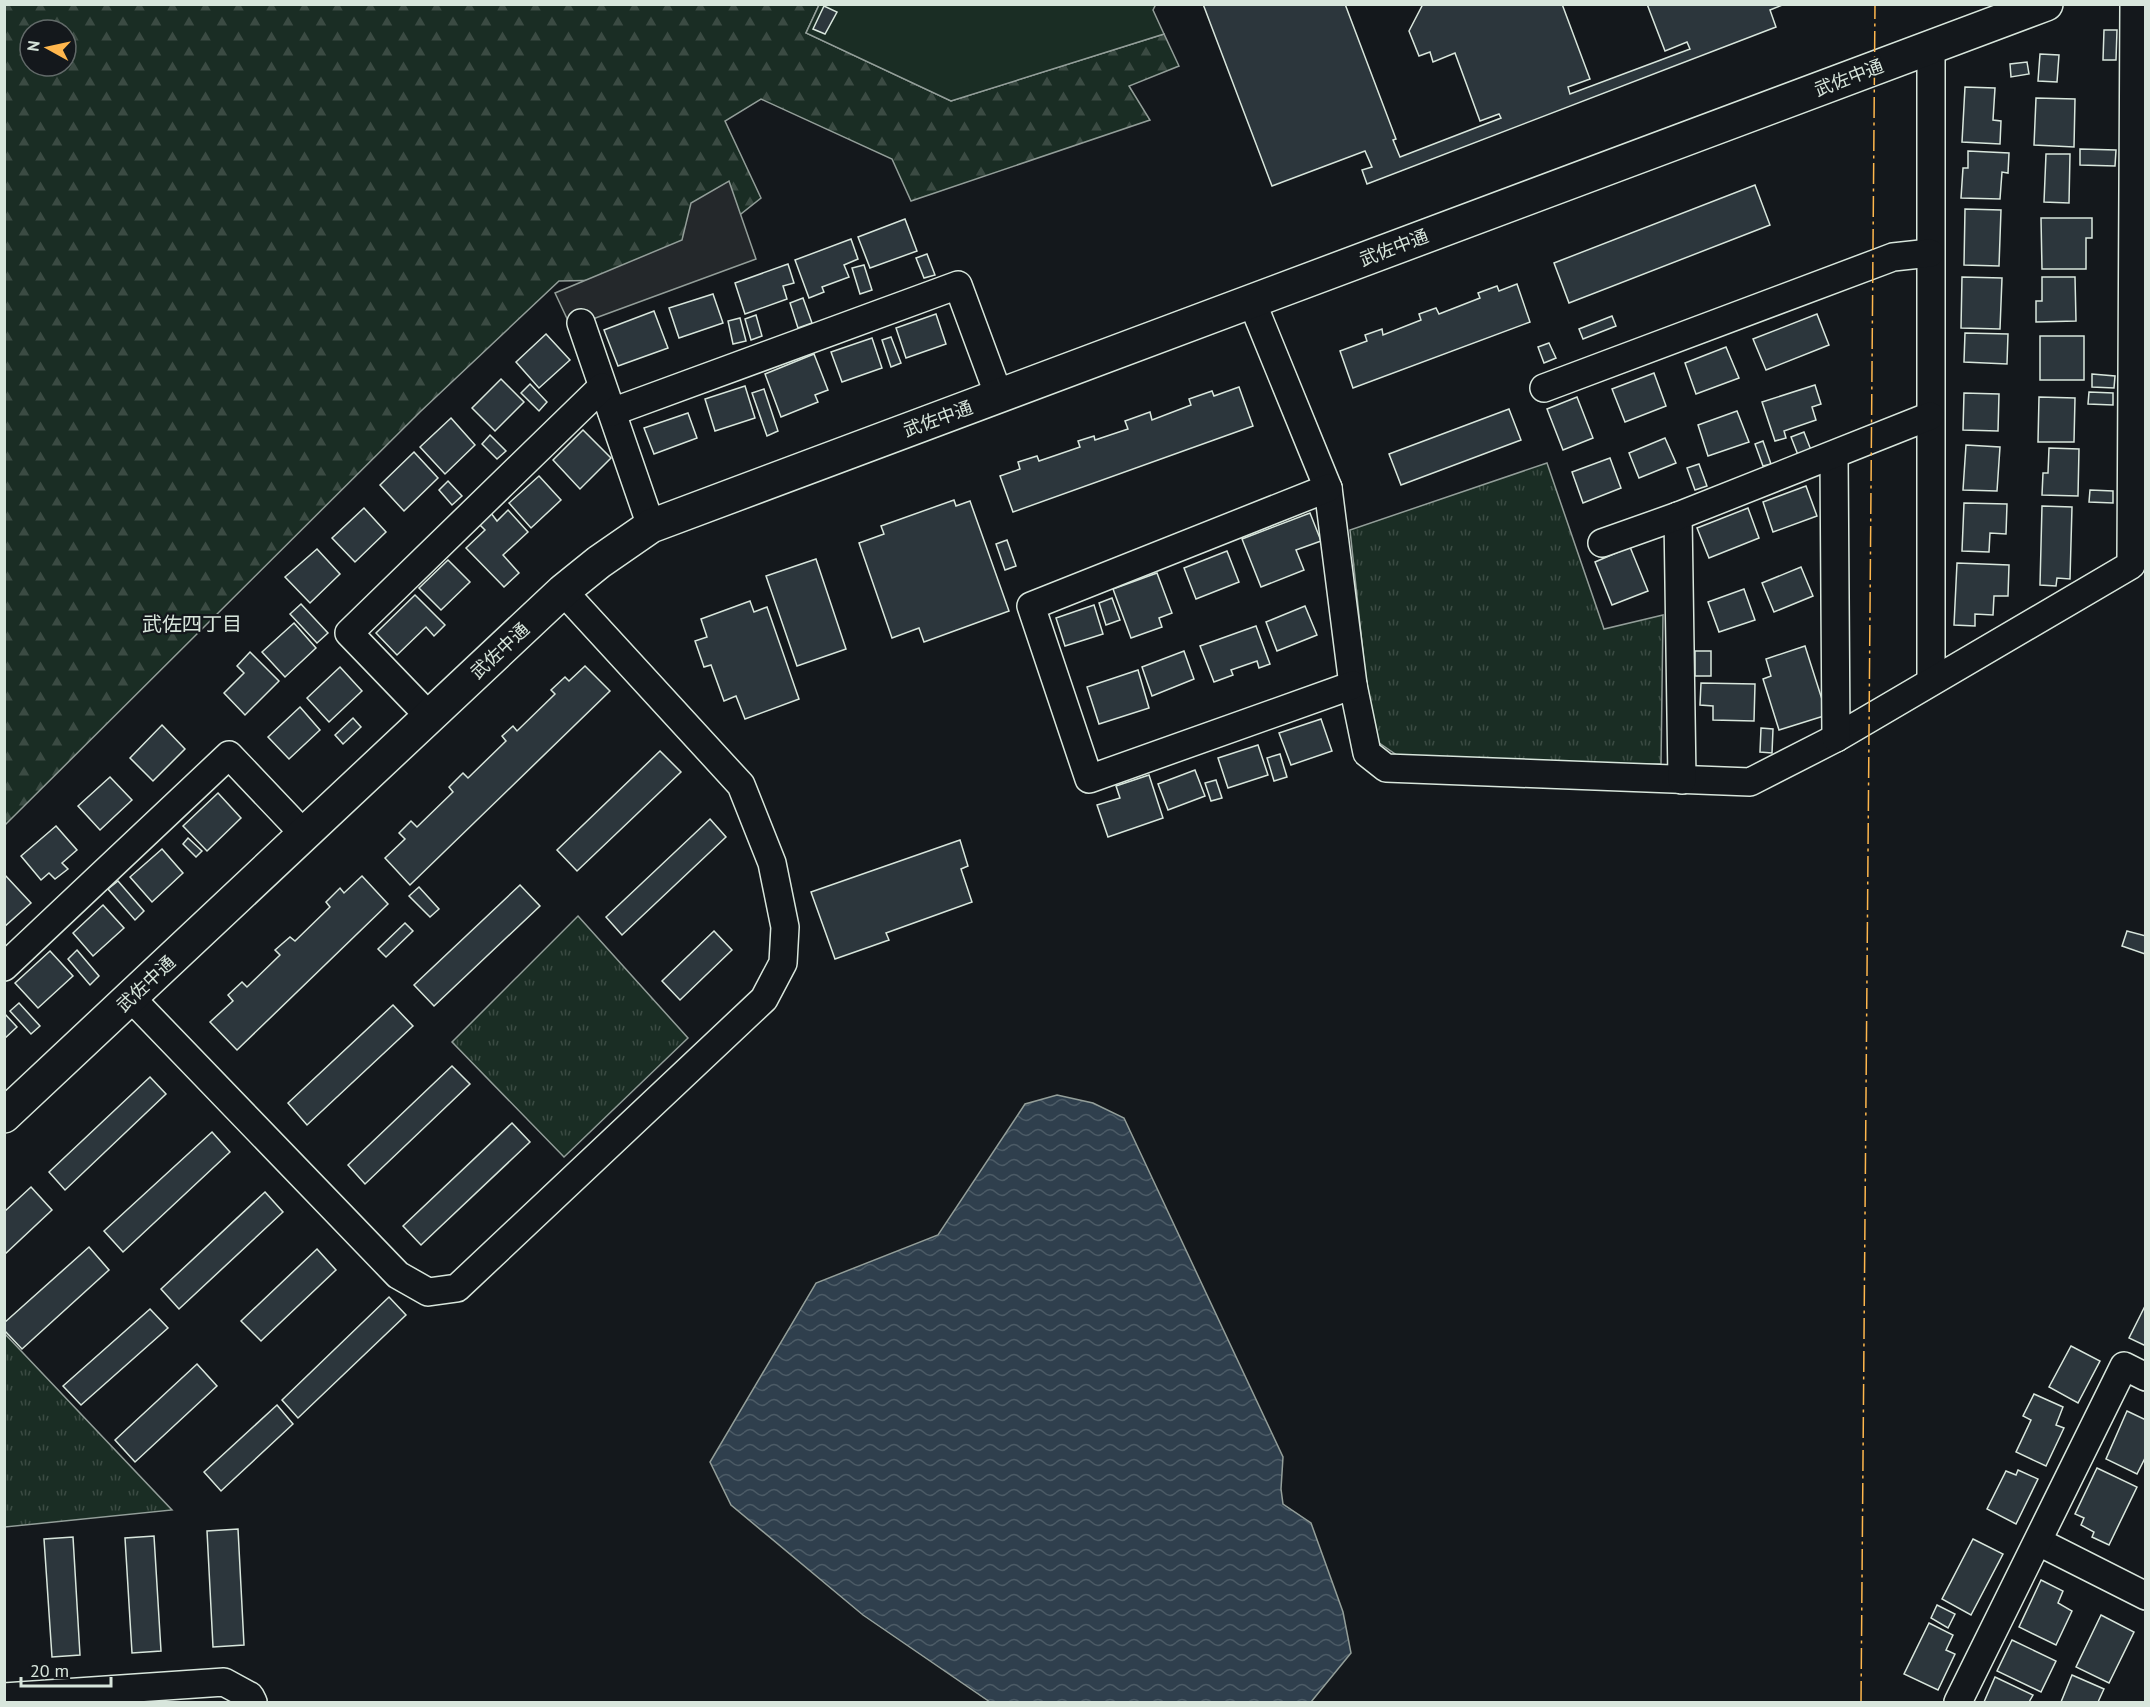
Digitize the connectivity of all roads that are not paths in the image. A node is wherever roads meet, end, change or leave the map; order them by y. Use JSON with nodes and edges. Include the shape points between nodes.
{"nodes":[{"id":1,"x":2046,"y":4,"type":"edge"},
{"id":2,"x":2134,"y":4,"type":"edge"},
{"id":3,"x":1931,"y":47,"type":"junction"},
{"id":4,"x":2139,"y":226,"type":"edge"},
{"id":5,"x":1930,"y":253,"type":"junction"},
{"id":6,"x":1252,"y":302,"type":"junction"},
{"id":7,"x":581,"y":323,"type":"dead end"},
{"id":8,"x":1544,"y":388,"type":"dead end"},
{"id":9,"x":999,"y":396,"type":"junction"},
{"id":10,"x":607,"y":399,"type":"junction"},
{"id":11,"x":1930,"y":416,"type":"junction"},
{"id":12,"x":1834,"y":455,"type":"junction"},
{"id":13,"x":1328,"y":488,"type":"junction"},
{"id":14,"x":1678,"y":516,"type":"junction"},
{"id":15,"x":651,"y":526,"type":"junction"},
{"id":16,"x":1602,"y":543,"type":"dead end"},
{"id":17,"x":563,"y":591,"type":"junction"},
{"id":18,"x":1931,"y":681,"type":"junction"},
{"id":19,"x":1353,"y":684,"type":"junction"},
{"id":20,"x":430,"y":717,"type":"junction"},
{"id":21,"x":1836,"y":738,"type":"junction"},
{"id":22,"x":1682,"y":780,"type":"junction"},
{"id":23,"x":304,"y":834,"type":"junction"},
{"id":24,"x":4,"y":967,"type":"edge"},
{"id":25,"x":131,"y":998,"type":"junction"},
{"id":26,"x":4,"y":1116,"type":"edge"},
{"id":27,"x":2145,"y":1377,"type":"edge"},
{"id":28,"x":2038,"y":1542,"type":"junction"},
{"id":29,"x":2145,"y":1596,"type":"edge"},
{"id":30,"x":4,"y":1697,"type":"edge"},
{"id":31,"x":252,"y":1702,"type":"edge"},
{"id":32,"x":1958,"y":1702,"type":"edge"}],
"edges":[{"from":1,"to":3,"type":"street","name":"武佐中通"},
{"from":2,"to":4,"type":"street"},
{"from":3,"to":5,"type":"street"},
{"from":3,"to":6,"type":"street","name":"武佐中通"},
{"from":4,"to":18,"type":"street","via":[[2131,565]]},
{"from":5,"to":8,"type":"street","via":[[1893,257]]},
{"from":5,"to":11,"type":"street"},
{"from":6,"to":9,"type":"street","name":"武佐中通"},
{"from":6,"to":13,"type":"street"},
{"from":7,"to":10,"type":"street"},
{"from":9,"to":10,"type":"street","via":[[958,285]]},
{"from":9,"to":15,"type":"street","name":"武佐中通"},
{"from":10,"to":15,"type":"street"},
{"from":10,"to":20,"type":"street","via":[[349,633]]},
{"from":11,"to":12,"type":"street"},
{"from":11,"to":18,"type":"street"},
{"from":12,"to":14,"type":"street"},
{"from":12,"to":21,"type":"street"},
{"from":13,"to":19,"type":"street"},
{"from":13,"to":19,"type":"street","via":[[1031,606],[1089,779]]},
{"from":14,"to":16,"type":"street"},
{"from":14,"to":22,"type":"street"},
{"from":15,"to":17,"type":"street","name":"武佐中通"},
{"from":17,"to":20,"type":"street","name":"武佐中通"},
{"from":17,"to":25,"type":"street","via":[[741,785],[772,863],[785,927],[783,963],[764,999],[457,1288],[428,1292],[398,1275]]},
{"from":18,"to":21,"type":"street"},
{"from":19,"to":22,"type":"street","via":[[1367,753],[1386,768]]},
{"from":20,"to":23,"type":"street","name":"武佐中通"},
{"from":21,"to":22,"type":"street","via":[[1750,782]]},
{"from":23,"to":24,"type":"street","via":[[229,755]]},
{"from":23,"to":25,"type":"street","name":"武佐中通"},
{"from":25,"to":26,"type":"street","name":"武佐中通"},
{"from":27,"to":28,"type":"street","via":[[2124,1366]]},
{"from":28,"to":29,"type":"street"},
{"from":28,"to":32,"type":"street"},
{"from":30,"to":31,"type":"street","via":[[224,1682],[250,1696]]}]}
